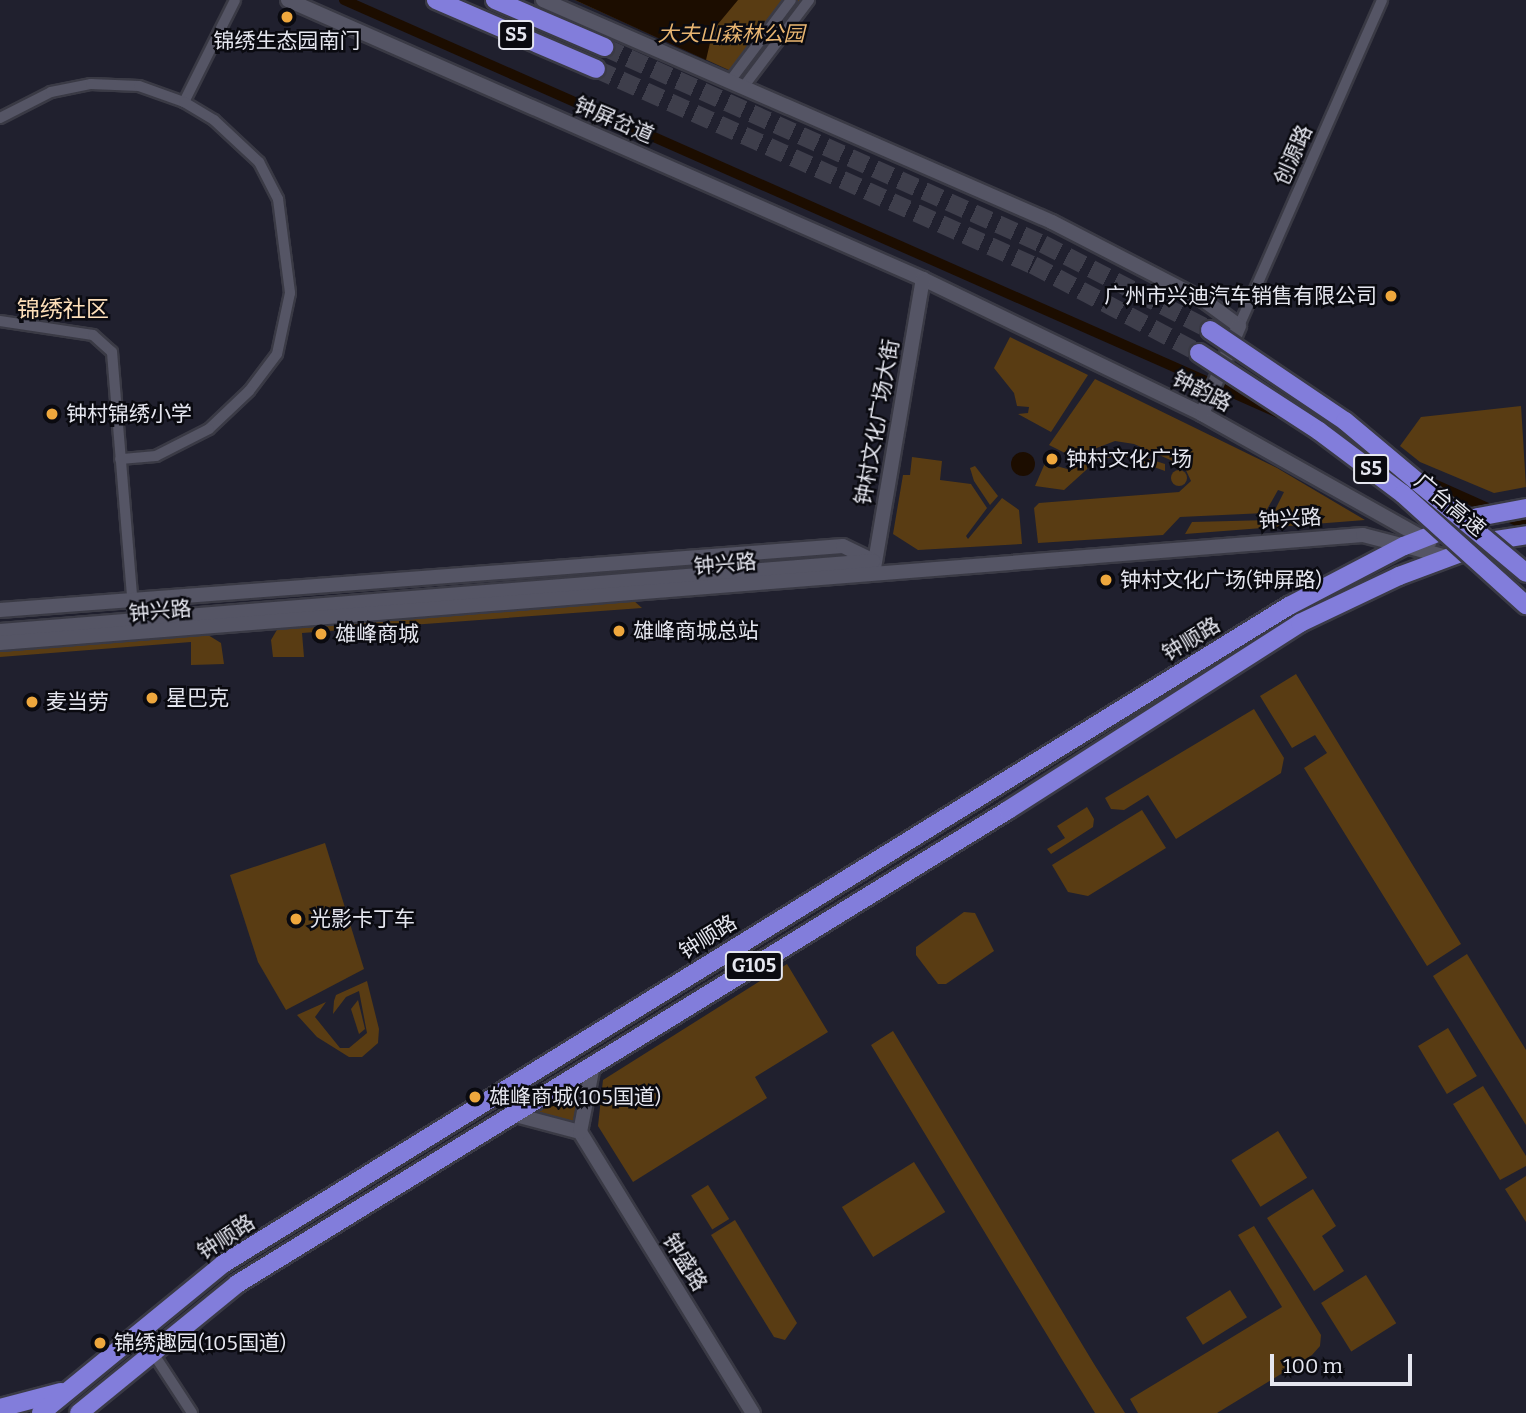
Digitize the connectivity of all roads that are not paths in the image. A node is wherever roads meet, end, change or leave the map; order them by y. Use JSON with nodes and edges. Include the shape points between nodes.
{"nodes":[{"id":1,"x":235,"y":0,"type":"edge"},
{"id":2,"x":288,"y":0,"type":"edge"},
{"id":3,"x":436,"y":0,"type":"edge"},
{"id":4,"x":495,"y":0,"type":"edge"},
{"id":5,"x":543,"y":0,"type":"edge"},
{"id":6,"x":791,"y":0,"type":"edge"},
{"id":7,"x":809,"y":0,"type":"edge"},
{"id":8,"x":1382,"y":0,"type":"edge"},
{"id":9,"x":604,"y":47,"type":"tunnel mouth"},
{"id":10,"x":596,"y":69,"type":"tunnel mouth"},
{"id":11,"x":737,"y":83,"type":"junction"},
{"id":12,"x":184,"y":102,"type":"junction"},
{"id":13,"x":0,"y":118,"type":"edge"},
{"id":14,"x":923,"y":279,"type":"junction"},
{"id":15,"x":0,"y":321,"type":"edge"},
{"id":16,"x":1239,"y":326,"type":"junction"},
{"id":17,"x":1210,"y":330,"type":"tunnel mouth"},
{"id":18,"x":1199,"y":353,"type":"tunnel mouth"},
{"id":19,"x":1204,"y":408,"type":"junction"},
{"id":20,"x":120,"y":459,"type":"junction"},
{"id":21,"x":1526,"y":508,"type":"edge"},
{"id":22,"x":1444,"y":530,"type":"junction"},
{"id":23,"x":1526,"y":535,"type":"edge"},
{"id":24,"x":1424,"y":538,"type":"junction"},
{"id":25,"x":1404,"y":546,"type":"junction"},
{"id":26,"x":1451,"y":558,"type":"junction"},
{"id":27,"x":874,"y":566,"type":"junction"},
{"id":28,"x":1526,"y":573,"type":"edge"},
{"id":29,"x":132,"y":600,"type":"junction"},
{"id":30,"x":1526,"y":605,"type":"edge"},
{"id":31,"x":0,"y":610,"type":"edge"},
{"id":32,"x":1526,"y":616,"type":"edge"},
{"id":33,"x":134,"y":622,"type":"junction"},
{"id":34,"x":0,"y":631,"type":"edge"},
{"id":35,"x":0,"y":643,"type":"edge"},
{"id":36,"x":1106,"y":718,"type":"junction"},
{"id":37,"x":1119,"y":741,"type":"junction"},
{"id":38,"x":593,"y":1066,"type":"junction"},
{"id":39,"x":512,"y":1114,"type":"junction"},
{"id":40,"x":580,"y":1132,"type":"junction"},
{"id":41,"x":151,"y":1350,"type":"junction"},
{"id":42,"x":65,"y":1391,"type":"junction"},
{"id":43,"x":0,"y":1408,"type":"edge"},
{"id":44,"x":41,"y":1413,"type":"edge"},
{"id":45,"x":79,"y":1413,"type":"edge"},
{"id":46,"x":192,"y":1413,"type":"edge"},
{"id":47,"x":753,"y":1413,"type":"edge"}],
"edges":[{"from":1,"to":12,"type":"street"},
{"from":2,"to":14,"type":"main road","name":"钟屏岔道"},
{"from":3,"to":10,"type":"highway","number":"S5"},
{"from":4,"to":9,"type":"highway","number":"S5"},
{"from":5,"to":11,"type":"main road"},
{"from":6,"to":11,"type":"street"},
{"from":7,"to":11,"type":"street"},
{"from":8,"to":16,"type":"street","name":"创源路"},
{"from":11,"to":16,"type":"main road","via":[[1052,222],[1205,301]]},
{"from":12,"to":13,"type":"street","via":[[139,86],[91,84],[33,98]]},
{"from":12,"to":20,"type":"street","via":[[240,142],[270,180],[289,269],[285,334],[267,370],[209,429],[156,456]]},
{"from":14,"to":19,"type":"main road","name":"钟韵路"},
{"from":14,"to":27,"type":"main road","name":"钟村文化广场大街"},
{"from":15,"to":20,"type":"street","via":[[93,335],[105,343],[112,352]]},
{"from":16,"to":19,"type":"main road"},
{"from":17,"to":28,"type":"highway","name":"广台高速","number":"S5","bridge":true,"via":[[1345,421]]},
{"from":18,"to":30,"type":"highway","name":"广台高速","number":"S5","bridge":true,"via":[[1319,431],[1403,494]]},
{"from":19,"to":24,"type":"main road","name":"钟韵路"},
{"from":20,"to":29,"type":"street"},
{"from":21,"to":22,"type":"highway","number":"G105","via":[[1478,517]]},
{"from":22,"to":24,"type":"highway","number":"G105"},
{"from":22,"to":26,"type":"highway","via":[[1441,547]]},
{"from":23,"to":26,"type":"highway","number":"G105"},
{"from":24,"to":25,"type":"highway","name":"钟顺路","number":"G105"},
{"from":24,"to":26,"type":"main road","name":"钟韵路"},
{"from":25,"to":26,"type":"main road","name":"钟兴路"},
{"from":25,"to":27,"type":"main road","name":"钟兴路","via":[[1363,535]]},
{"from":25,"to":36,"type":"highway","name":"钟顺路","number":"G105","via":[[1289,606]]},
{"from":26,"to":32,"type":"highway","via":[[1477,567]]},
{"from":26,"to":37,"type":"highway","number":"G105","via":[[1356,594],[1300,623]]},
{"from":27,"to":29,"type":"main road","via":[[843,546]]},
{"from":27,"to":33,"type":"main road","name":"钟兴路"},
{"from":27,"to":35,"type":"main road","name":"钟兴路"},
{"from":29,"to":31,"type":"main road"},
{"from":29,"to":33,"type":"street"},
{"from":33,"to":34,"type":"main road","name":"钟兴路"},
{"from":36,"to":37,"type":"highway"},
{"from":36,"to":42,"type":"highway","name":"钟顺路","number":"G105","via":[[223,1264]]},
{"from":37,"to":38,"type":"highway","number":"G105"},
{"from":38,"to":39,"type":"highway","number":"G105"},
{"from":38,"to":40,"type":"main road"},
{"from":39,"to":40,"type":"main road"},
{"from":39,"to":41,"type":"highway","number":"G105","via":[[237,1284]]},
{"from":40,"to":47,"type":"main road","name":"钟盛路"},
{"from":41,"to":45,"type":"highway","number":"G105"},
{"from":41,"to":46,"type":"street"},
{"from":42,"to":43,"type":"highway"},
{"from":42,"to":44,"type":"highway","name":"钟顺路","number":"G105"}]}
